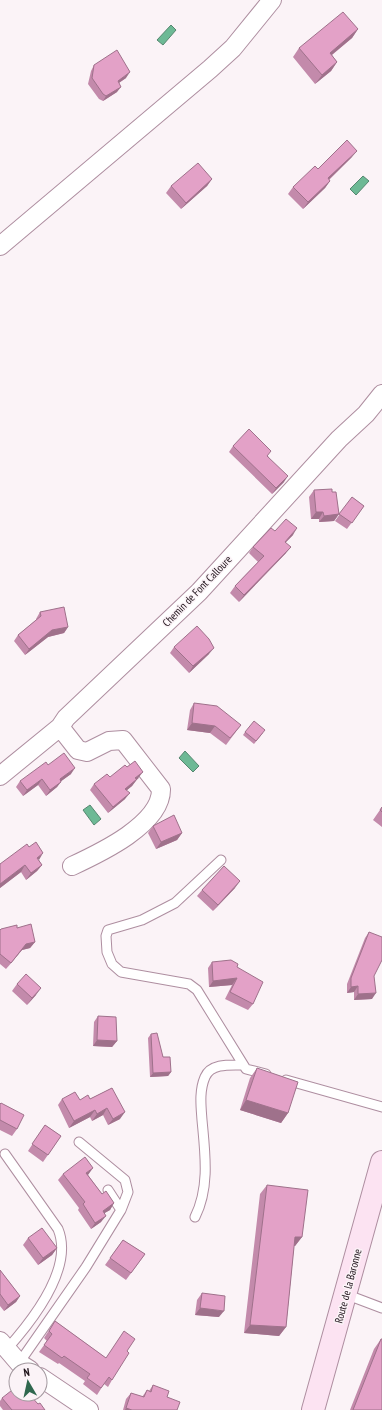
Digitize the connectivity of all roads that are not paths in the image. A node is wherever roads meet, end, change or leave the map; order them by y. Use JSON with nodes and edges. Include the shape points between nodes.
{"nodes":[{"id":1,"x":272,"y":0,"type":"edge"},
{"id":2,"x":0,"y":246,"type":"edge"},
{"id":3,"x":382,"y":394,"type":"edge"},
{"id":4,"x":60,"y":727,"type":"junction"},
{"id":5,"x":0,"y":776,"type":"edge"},
{"id":6,"x":221,"y":860,"type":"dead end"},
{"id":7,"x":72,"y":866,"type":"dead end"},
{"id":8,"x":243,"y":1065,"type":"junction"},
{"id":9,"x":382,"y":1107,"type":"edge"},
{"id":10,"x":78,"y":1142,"type":"dead end"},
{"id":11,"x":5,"y":1154,"type":"dead end"},
{"id":12,"x":382,"y":1162,"type":"edge"},
{"id":13,"x":108,"y":1190,"type":"dead end"},
{"id":14,"x":121,"y":1210,"type":"junction"},
{"id":15,"x":195,"y":1217,"type":"dead end"},
{"id":16,"x":345,"y":1294,"type":"junction"},
{"id":17,"x":382,"y":1308,"type":"edge"},
{"id":18,"x":3,"y":1345,"type":"edge"},
{"id":19,"x":19,"y":1362,"type":"edge"},
{"id":20,"x":27,"y":1362,"type":"edge"},
{"id":21,"x":48,"y":1382,"type":"edge"},
{"id":22,"x":89,"y":1410,"type":"edge"},
{"id":23,"x":313,"y":1410,"type":"edge"}],
"edges":[{"from":1,"to":2,"type":"street","via":[[233,48],[210,69]]},
{"from":3,"to":4,"type":"street","name":"Chemin de Font Calloure","via":[[199,592],[66,718]]},
{"from":4,"to":5,"type":"street","name":"Chemin de Font Calloure"},
{"from":4,"to":7,"type":"street","via":[[78,750],[87,752],[109,741],[123,740],[161,789],[161,799],[153,813],[130,835]]},
{"from":6,"to":8,"type":"lane","via":[[175,903],[142,920],[108,930],[107,952],[112,964],[121,972],[189,984],[197,990]]},
{"from":8,"to":9,"type":"lane","via":[[246,1069]]},
{"from":8,"to":15,"type":"lane","via":[[220,1065],[205,1076],[200,1095],[206,1174],[201,1205]]},
{"from":10,"to":14,"type":"lane","via":[[125,1180],[128,1192]]},
{"from":11,"to":18,"type":"lane","via":[[58,1229],[63,1255],[55,1282],[18,1336]]},
{"from":12,"to":16,"type":"main road","name":"Route de la Baronne"},
{"from":13,"to":14,"type":"lane"},
{"from":14,"to":20,"type":"lane"},
{"from":16,"to":17,"type":"lane"},
{"from":16,"to":23,"type":"main road","name":"Route de la Baronne"},
{"from":18,"to":19,"type":"street"},
{"from":21,"to":22,"type":"street"}]}
